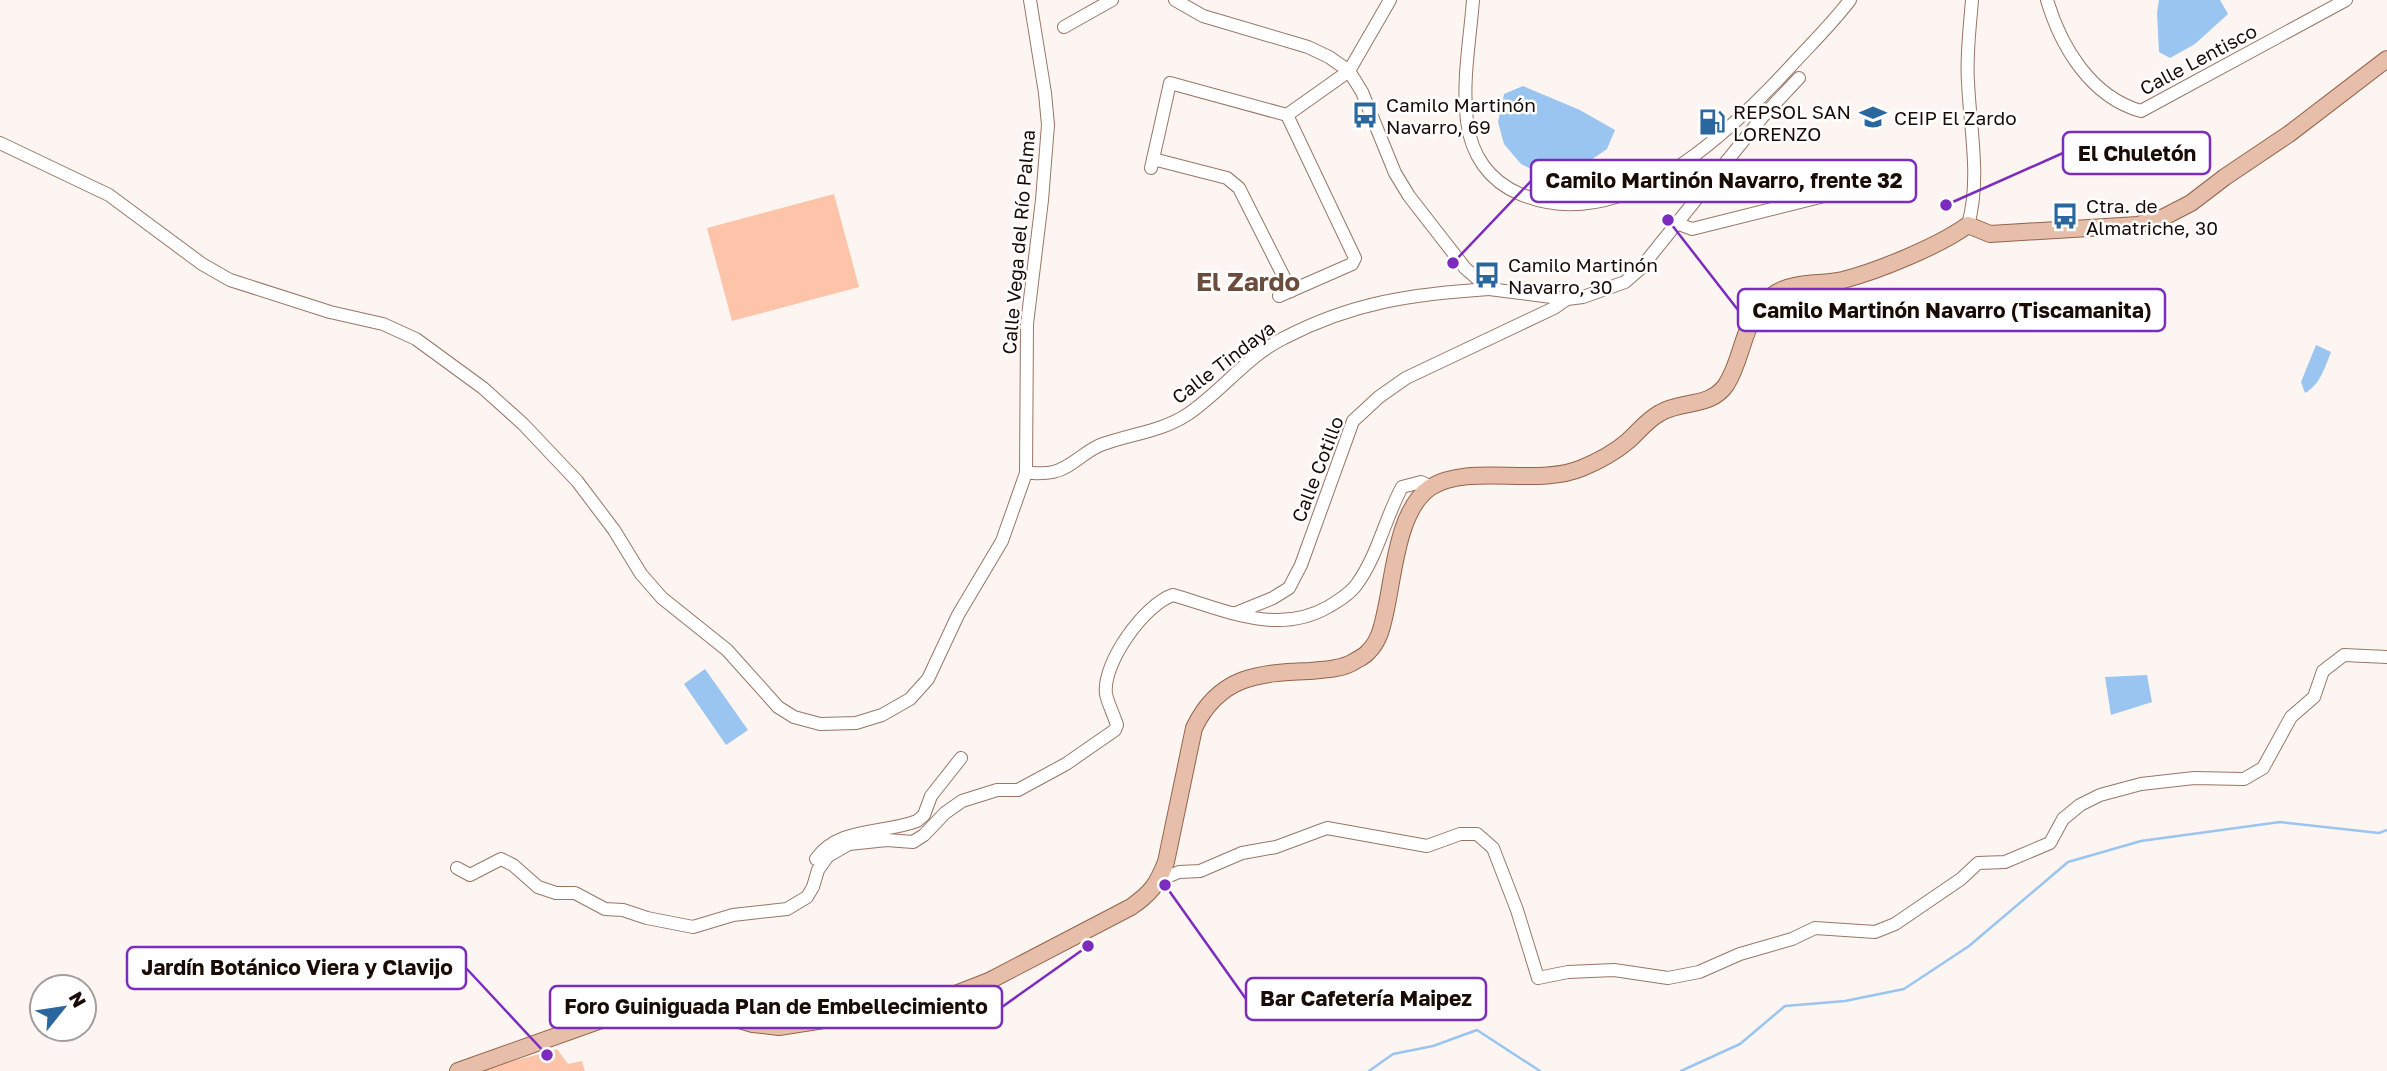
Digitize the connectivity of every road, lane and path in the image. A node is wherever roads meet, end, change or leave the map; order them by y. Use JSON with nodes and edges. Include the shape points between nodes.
{"nodes":[{"id":1,"x":1030,"y":0,"type":"edge"},
{"id":2,"x":1112,"y":0,"type":"edge"},
{"id":3,"x":1175,"y":0,"type":"edge"},
{"id":4,"x":1390,"y":0,"type":"edge"},
{"id":5,"x":1474,"y":0,"type":"edge"},
{"id":6,"x":1850,"y":0,"type":"edge"},
{"id":7,"x":1972,"y":0,"type":"edge"},
{"id":8,"x":2046,"y":0,"type":"edge"},
{"id":9,"x":2346,"y":0,"type":"edge"},
{"id":10,"x":1064,"y":27,"type":"dead end"},
{"id":11,"x":2387,"y":59,"type":"edge"},
{"id":12,"x":1349,"y":71,"type":"junction"},
{"id":13,"x":1799,"y":78,"type":"dead end"},
{"id":14,"x":1759,"y":110,"type":"junction"},
{"id":15,"x":1287,"y":115,"type":"junction"},
{"id":16,"x":0,"y":143,"type":"edge"},
{"id":17,"x":1844,"y":191,"type":"dead end"},
{"id":18,"x":1676,"y":223,"type":"junction"},
{"id":19,"x":1968,"y":225,"type":"junction"},
{"id":20,"x":1489,"y":289,"type":"junction"},
{"id":21,"x":1567,"y":299,"type":"junction"},
{"id":22,"x":1026,"y":473,"type":"junction"},
{"id":23,"x":1432,"y":487,"type":"junction"},
{"id":24,"x":1236,"y":613,"type":"junction"},
{"id":25,"x":2387,"y":657,"type":"edge"},
{"id":26,"x":961,"y":758,"type":"dead end"},
{"id":27,"x":457,"y":868,"type":"dead end"},
{"id":28,"x":818,"y":870,"type":"junction"},
{"id":29,"x":1159,"y":880,"type":"junction"},
{"id":30,"x":458,"y":1071,"type":"edge"}],
"edges":[{"from":1,"to":22,"type":"street","name":"Calle Vega del Río Palma","via":[[1048,125],[1027,324]]},
{"from":2,"to":10,"type":"street"},
{"from":3,"to":12,"type":"street","via":[[1203,16],[1308,47]]},
{"from":4,"to":12,"type":"street"},
{"from":5,"to":14,"type":"street","via":[[1466,81],[1467,123],[1474,151],[1504,188],[1535,201],[1569,205],[1631,191],[1689,160]]},
{"from":6,"to":14,"type":"street"},
{"from":7,"to":19,"type":"street","via":[[1967,78],[1974,205]]},
{"from":8,"to":9,"type":"street","name":"Calle Lentisco","via":[[2065,44],[2089,80],[2121,106],[2141,111]]},
{"from":11,"to":19,"type":"main road","via":[[2289,134],[2162,218],[2138,225],[1990,234]]},
{"from":12,"to":15,"type":"street"},
{"from":12,"to":20,"type":"street","via":[[1409,196],[1465,268]]},
{"from":13,"to":14,"type":"street"},
{"from":14,"to":18,"type":"street","via":[[1741,146]]},
{"from":15,"to":15,"type":"street","via":[[1355,258],[1352,264],[1285,293],[1239,188],[1227,178],[1152,163],[1170,83]]},
{"from":16,"to":22,"type":"street","name":"Calle Vega del Río Palma","via":[[109,195],[230,280],[383,324],[416,339],[523,424],[568,472],[662,598],[727,650],[778,707],[794,717],[820,724],[856,723],[910,699],[928,679],[958,615],[1002,541]]},
{"from":17,"to":18,"type":"street","via":[[1692,229]]},
{"from":18,"to":21,"type":"street","via":[[1625,282]]},
{"from":19,"to":23,"type":"main road","via":[[1949,238],[1858,276],[1775,293],[1756,313],[1726,384],[1716,395],[1660,413],[1607,457],[1579,470],[1544,477],[1476,477]]},
{"from":20,"to":21,"type":"street","name":"Calle Tindaya"},
{"from":20,"to":22,"type":"street","name":"Calle Tindaya","via":[[1418,295],[1355,309],[1269,347],[1203,403],[1170,424],[1091,449],[1052,472]]},
{"from":21,"to":24,"type":"street","name":"Calle Cotillo","via":[[1406,378],[1353,421],[1289,589]]},
{"from":23,"to":24,"type":"street","via":[[1421,482],[1402,487],[1357,586],[1342,599],[1292,620],[1259,621]]},
{"from":23,"to":29,"type":"main road","via":[[1408,516],[1382,630],[1370,651],[1351,664],[1324,670],[1264,672],[1218,695],[1203,710]]},
{"from":24,"to":28,"type":"street","via":[[1173,595],[1161,599],[1139,619],[1114,661],[1106,694],[1115,730],[1018,790],[997,790],[962,802],[913,842],[849,844],[828,856]]},
{"from":25,"to":29,"type":"street","via":[[2344,654],[2323,671],[2314,697],[2291,716],[2263,768],[2244,779],[2194,778],[2101,794],[2063,819],[2050,843],[2005,862],[1978,863],[1895,924],[1875,932],[1815,928],[1699,972],[1668,978],[1614,970],[1538,978],[1493,848],[1477,834],[1460,834],[1427,846],[1327,828]]},
{"from":26,"to":28,"type":"street","via":[[917,821],[837,839],[816,859]]},
{"from":27,"to":28,"type":"street","via":[[470,875],[501,859],[538,887],[556,894],[575,892],[605,909],[693,927],[733,915],[787,909],[807,897]]},
{"from":29,"to":30,"type":"main road","via":[[1131,907],[989,981],[914,1006],[779,1027],[679,1002],[654,1004]]}]}
